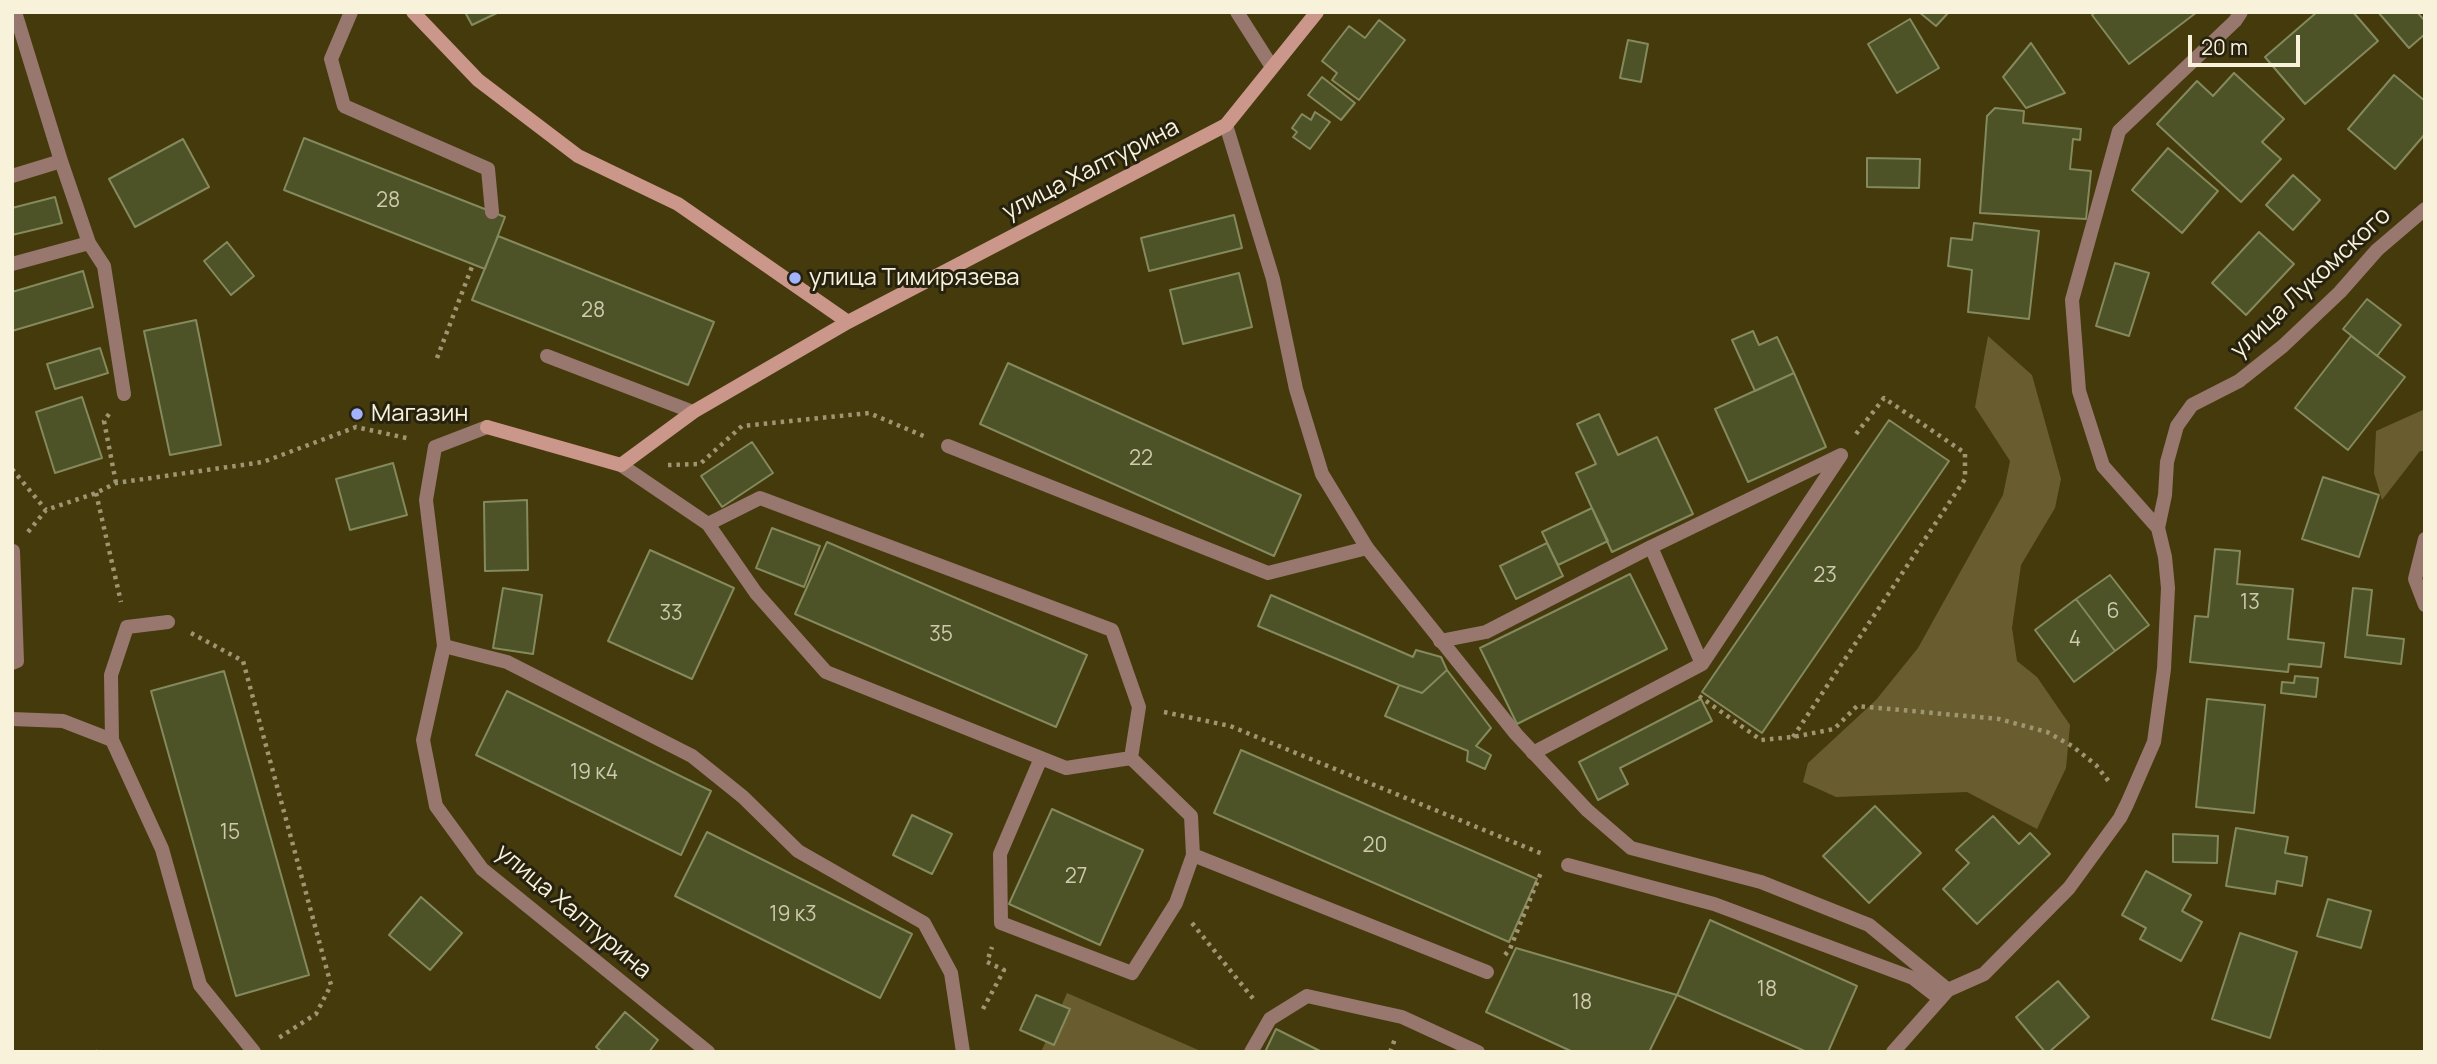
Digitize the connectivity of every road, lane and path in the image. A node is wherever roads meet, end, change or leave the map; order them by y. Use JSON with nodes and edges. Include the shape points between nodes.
{"nodes":[{"id":1,"x":15,"y":12,"type":"edge"},
{"id":2,"x":351,"y":12,"type":"edge"},
{"id":3,"x":413,"y":12,"type":"edge"},
{"id":4,"x":1237,"y":12,"type":"edge"},
{"id":5,"x":1317,"y":12,"type":"edge"},
{"id":6,"x":2241,"y":12,"type":"edge"},
{"id":7,"x":16,"y":37,"type":"edge"},
{"id":8,"x":1272,"y":67,"type":"junction"},
{"id":9,"x":1226,"y":125,"type":"junction"},
{"id":10,"x":61,"y":161,"type":"junction"},
{"id":11,"x":12,"y":176,"type":"edge"},
{"id":12,"x":2425,"y":209,"type":"edge"},
{"id":13,"x":492,"y":212,"type":"dead end"},
{"id":14,"x":89,"y":243,"type":"junction"},
{"id":15,"x":12,"y":264,"type":"edge"},
{"id":16,"x":473,"y":264,"type":"dead end"},
{"id":17,"x":848,"y":321,"type":"junction"},
{"id":18,"x":547,"y":356,"type":"dead end"},
{"id":19,"x":437,"y":358,"type":"dead end"},
{"id":20,"x":124,"y":394,"type":"joint"},
{"id":21,"x":693,"y":412,"type":"junction"},
{"id":22,"x":948,"y":446,"type":"joint"},
{"id":23,"x":435,"y":447,"type":"junction"},
{"id":24,"x":1841,"y":454,"type":"junction"},
{"id":25,"x":621,"y":465,"type":"junction"},
{"id":26,"x":12,"y":469,"type":"edge"},
{"id":27,"x":116,"y":483,"type":"junction"},
{"id":28,"x":96,"y":493,"type":"junction"},
{"id":29,"x":46,"y":510,"type":"junction"},
{"id":30,"x":708,"y":524,"type":"junction"},
{"id":31,"x":2158,"y":528,"type":"junction"},
{"id":32,"x":2425,"y":539,"type":"edge"},
{"id":33,"x":1651,"y":547,"type":"junction"},
{"id":34,"x":1367,"y":548,"type":"junction"},
{"id":35,"x":13,"y":551,"type":"edge"},
{"id":36,"x":2425,"y":605,"type":"edge"},
{"id":37,"x":168,"y":622,"type":"joint"},
{"id":38,"x":127,"y":627,"type":"junction"},
{"id":39,"x":1440,"y":641,"type":"junction"},
{"id":40,"x":444,"y":646,"type":"junction"},
{"id":41,"x":12,"y":663,"type":"edge"},
{"id":42,"x":1702,"y":664,"type":"junction"},
{"id":43,"x":1677,"y":677,"type":"junction"},
{"id":44,"x":1139,"y":707,"type":"junction"},
{"id":45,"x":12,"y":719,"type":"edge"},
{"id":46,"x":1793,"y":737,"type":"junction"},
{"id":47,"x":113,"y":740,"type":"junction"},
{"id":48,"x":1533,"y":753,"type":"junction"},
{"id":49,"x":1041,"y":758,"type":"junction"},
{"id":50,"x":1131,"y":758,"type":"junction"},
{"id":51,"x":2127,"y":804,"type":"junction"},
{"id":52,"x":1193,"y":855,"type":"junction"},
{"id":53,"x":1568,"y":865,"type":"dead end"},
{"id":54,"x":1176,"y":903,"type":"junction"},
{"id":55,"x":1001,"y":923,"type":"junction"},
{"id":56,"x":1487,"y":972,"type":"joint"},
{"id":57,"x":1944,"y":994,"type":"junction"},
{"id":58,"x":1270,"y":1019,"type":"junction"},
{"id":59,"x":260,"y":1049,"type":"edge"},
{"id":60,"x":963,"y":1050,"type":"edge"},
{"id":61,"x":708,"y":1052,"type":"edge"},
{"id":62,"x":1251,"y":1052,"type":"edge"},
{"id":63,"x":1478,"y":1052,"type":"edge"},
{"id":64,"x":1894,"y":1052,"type":"edge"}],
"edges":[{"from":1,"to":7,"type":"street"},
{"from":2,"to":13,"type":"street","via":[[331,59],[344,106],[488,169]]},
{"from":3,"to":17,"type":"street","via":[[478,80],[578,156],[678,204]]},
{"from":4,"to":8,"type":"street"},
{"from":5,"to":8,"type":"street","name":"улица Халтурина"},
{"from":6,"to":31,"type":"street","via":[[2119,131],[2072,300],[2079,391],[2103,466]]},
{"from":7,"to":10,"type":"street"},
{"from":8,"to":9,"type":"street","name":"улица Халтурина"},
{"from":9,"to":17,"type":"street","name":"улица Халтурина"},
{"from":9,"to":34,"type":"street","via":[[1273,279],[1296,389],[1322,474]]},
{"from":10,"to":11,"type":"street"},
{"from":10,"to":14,"type":"street"},
{"from":12,"to":31,"type":"street","name":"улица Лукомского","via":[[2377,250],[2283,346],[2239,381],[2192,405],[2176,426]]},
{"from":14,"to":15,"type":"street"},
{"from":14,"to":20,"type":"street","via":[[104,267]]},
{"from":16,"to":19,"type":"path"},
{"from":17,"to":21,"type":"street","name":"улица Халтурина"},
{"from":18,"to":21,"type":"street"},
{"from":20,"to":27,"type":"path","via":[[104,421]]},
{"from":21,"to":25,"type":"street"},
{"from":22,"to":25,"type":"path","via":[[869,413],[743,426],[700,464]]},
{"from":22,"to":34,"type":"street","via":[[1268,573]]},
{"from":23,"to":25,"type":"street","via":[[488,427]]},
{"from":23,"to":27,"type":"path","via":[[402,435],[356,427],[263,462]]},
{"from":23,"to":40,"type":"street","name":"улица Халтурина","via":[[426,500]]},
{"from":24,"to":33,"type":"street"},
{"from":24,"to":42,"type":"street"},
{"from":24,"to":46,"type":"path","via":[[1884,398],[1965,453],[1965,479]]},
{"from":25,"to":30,"type":"street"},
{"from":26,"to":29,"type":"path"},
{"from":27,"to":28,"type":"path"},
{"from":28,"to":29,"type":"path"},
{"from":28,"to":38,"type":"path"},
{"from":29,"to":35,"type":"path"},
{"from":30,"to":44,"type":"street","via":[[760,498],[1112,630]]},
{"from":30,"to":49,"type":"street","via":[[756,593],[826,672]]},
{"from":31,"to":51,"type":"street","name":"улица Лукомского","via":[[2168,588],[2164,668],[2154,742]]},
{"from":32,"to":36,"type":"street","via":[[2415,579]]},
{"from":33,"to":39,"type":"street","via":[[1486,632]]},
{"from":33,"to":42,"type":"street"},
{"from":34,"to":39,"type":"street"},
{"from":35,"to":41,"type":"street","via":[[17,661]]},
{"from":37,"to":38,"type":"street"},
{"from":37,"to":59,"type":"path","via":[[243,661],[331,985],[316,1014]]},
{"from":38,"to":47,"type":"street","via":[[111,675]]},
{"from":39,"to":48,"type":"street"},
{"from":40,"to":60,"type":"street","via":[[507,662],[692,756],[743,797],[798,851],[924,923],[951,973]]},
{"from":40,"to":61,"type":"street","name":"улица Халтурина","via":[[423,740],[436,807],[482,869]]},
{"from":42,"to":43,"type":"street"},
{"from":43,"to":46,"type":"path","via":[[1761,740]]},
{"from":43,"to":48,"type":"street"},
{"from":44,"to":50,"type":"street"},
{"from":44,"to":56,"type":"path","via":[[1230,726],[1547,856],[1510,949]]},
{"from":45,"to":47,"type":"street","via":[[63,721]]},
{"from":46,"to":51,"type":"path","via":[[1834,729],[1857,706],[1999,719],[2047,732],[2073,747],[2096,765]]},
{"from":47,"to":59,"type":"street","via":[[162,849],[200,985]]},
{"from":48,"to":57,"type":"street","via":[[1631,848],[1761,882],[1869,925]]},
{"from":49,"to":50,"type":"street","via":[[1066,768]]},
{"from":49,"to":55,"type":"street","via":[[1000,854]]},
{"from":50,"to":52,"type":"street","via":[[1191,816]]},
{"from":51,"to":57,"type":"street","name":"улица Лукомского","via":[[2069,888],[1983,974]]},
{"from":52,"to":54,"type":"street"},
{"from":52,"to":56,"type":"street"},
{"from":53,"to":57,"type":"street","via":[[1714,904],[1913,978]]},
{"from":54,"to":55,"type":"street","via":[[1132,973]]},
{"from":54,"to":58,"type":"path"},
{"from":55,"to":60,"type":"path","via":[[987,962],[1004,970]]},
{"from":57,"to":64,"type":"street"},
{"from":58,"to":62,"type":"street"},
{"from":58,"to":63,"type":"street","via":[[1307,996],[1402,1017]]}]}
